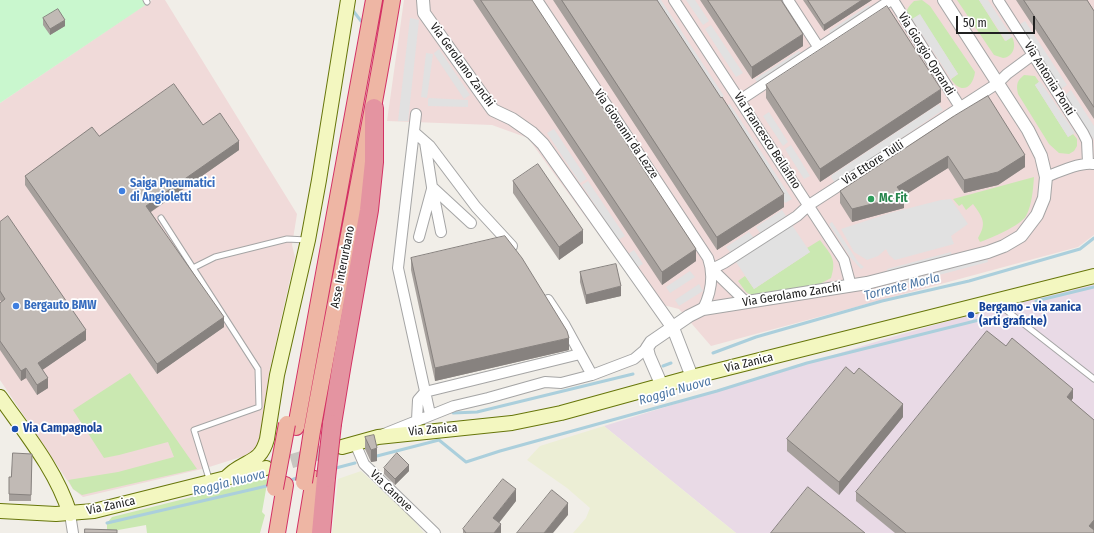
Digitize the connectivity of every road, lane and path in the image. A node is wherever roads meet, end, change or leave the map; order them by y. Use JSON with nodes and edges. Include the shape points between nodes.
{"nodes":[{"id":1,"x":348,"y":0,"type":"edge"},
{"id":2,"x":374,"y":0,"type":"edge"},
{"id":3,"x":392,"y":0,"type":"edge"},
{"id":4,"x":423,"y":0,"type":"edge"},
{"id":5,"x":537,"y":0,"type":"edge"},
{"id":6,"x":674,"y":0,"type":"edge"},
{"id":7,"x":788,"y":0,"type":"edge"},
{"id":8,"x":892,"y":0,"type":"edge"},
{"id":9,"x":944,"y":0,"type":"edge"},
{"id":10,"x":998,"y":0,"type":"edge"},
{"id":11,"x":819,"y":48,"type":"junction"},
{"id":12,"x":1034,"y":54,"type":"junction"},
{"id":13,"x":998,"y":83,"type":"junction"},
{"id":14,"x":740,"y":100,"type":"junction"},
{"id":15,"x":960,"y":107,"type":"junction"},
{"id":16,"x":374,"y":108,"type":"junction"},
{"id":17,"x":416,"y":114,"type":"dead end"},
{"id":18,"x":414,"y":132,"type":"junction"},
{"id":19,"x":425,"y":142,"type":"junction"},
{"id":20,"x":1091,"y":164,"type":"edge"},
{"id":21,"x":1046,"y":177,"type":"junction"},
{"id":22,"x":432,"y":187,"type":"junction"},
{"id":23,"x":809,"y":205,"type":"junction"},
{"id":24,"x":161,"y":218,"type":"dead end"},
{"id":25,"x":471,"y":223,"type":"dead end"},
{"id":26,"x":441,"y":232,"type":"dead end"},
{"id":27,"x":419,"y":237,"type":"dead end"},
{"id":28,"x":308,"y":240,"type":"junction"},
{"id":29,"x":518,"y":253,"type":"edge"},
{"id":30,"x":193,"y":268,"type":"junction"},
{"id":31,"x":712,"y":269,"type":"junction"},
{"id":32,"x":1094,"y":276,"type":"edge"},
{"id":33,"x":850,"y":286,"type":"junction"},
{"id":34,"x":544,"y":294,"type":"edge"},
{"id":35,"x":995,"y":301,"type":"junction"},
{"id":36,"x":746,"y":302,"type":"junction"},
{"id":37,"x":703,"y":309,"type":"junction"},
{"id":38,"x":673,"y":328,"type":"junction"},
{"id":39,"x":647,"y":348,"type":"junction"},
{"id":40,"x":580,"y":354,"type":"junction"},
{"id":41,"x":592,"y":374,"type":"junction"},
{"id":42,"x":692,"y":377,"type":"junction"},
{"id":43,"x":1094,"y":379,"type":"edge"},
{"id":44,"x":662,"y":386,"type":"junction"},
{"id":45,"x":425,"y":392,"type":"junction"},
{"id":46,"x":0,"y":397,"type":"edge"},
{"id":47,"x":430,"y":414,"type":"junction"},
{"id":48,"x":417,"y":420,"type":"junction"},
{"id":49,"x":323,"y":428,"type":"junction"},
{"id":50,"x":378,"y":436,"type":"junction"},
{"id":51,"x":342,"y":447,"type":"tunnel mouth"},
{"id":52,"x":360,"y":454,"type":"junction"},
{"id":53,"x":266,"y":468,"type":"tunnel mouth"},
{"id":54,"x":225,"y":479,"type":"junction"},
{"id":55,"x":314,"y":479,"type":"junction"},
{"id":56,"x":210,"y":483,"type":"junction"},
{"id":57,"x":280,"y":486,"type":"junction"},
{"id":58,"x":0,"y":511,"type":"edge"},
{"id":59,"x":70,"y":514,"type":"junction"},
{"id":60,"x":73,"y":533,"type":"edge"},
{"id":61,"x":266,"y":533,"type":"edge"},
{"id":62,"x":277,"y":533,"type":"edge"},
{"id":63,"x":294,"y":533,"type":"edge"},
{"id":64,"x":305,"y":533,"type":"edge"},
{"id":65,"x":321,"y":533,"type":"edge"},
{"id":66,"x":435,"y":533,"type":"edge"}],
"edges":[{"from":1,"to":28,"type":"main road"},
{"from":2,"to":57,"type":"highway","name":"Asse Interurbano","via":[[304,380]]},
{"from":3,"to":16,"type":"highway"},
{"from":4,"to":38,"type":"street","name":"Via Gerolamo Zanchi","via":[[424,13],[493,110],[525,128],[543,144]]},
{"from":5,"to":31,"type":"street","name":"Via Giovanni da Lezze","via":[[708,258]]},
{"from":6,"to":14,"type":"street","name":"Via Francesco Bellafino"},
{"from":7,"to":11,"type":"street"},
{"from":8,"to":11,"type":"street"},
{"from":8,"to":15,"type":"street","name":"Via Giorgio Oprandi"},
{"from":9,"to":13,"type":"street","name":"Via Gerolamo Zanchi"},
{"from":10,"to":12,"type":"street","name":"Via Antonia Ponti"},
{"from":11,"to":14,"type":"street"},
{"from":12,"to":13,"type":"street","name":"Via Ettore Tulli"},
{"from":12,"to":20,"type":"street","name":"Via Antonia Ponti","via":[[1087,142]]},
{"from":13,"to":15,"type":"street","name":"Via Ettore Tulli"},
{"from":13,"to":21,"type":"street","name":"Via Gerolamo Zanchi","via":[[1028,130],[1041,156]]},
{"from":14,"to":23,"type":"street","name":"Via Francesco Bellafino"},
{"from":15,"to":23,"type":"street","name":"Via Ettore Tulli"},
{"from":16,"to":49,"type":"highway","via":[[358,196],[354,251]]},
{"from":16,"to":49,"type":"highway","via":[[374,162],[369,210],[342,363]]},
{"from":17,"to":18,"type":"street"},
{"from":18,"to":19,"type":"street"},
{"from":18,"to":45,"type":"street","via":[[398,268]]},
{"from":19,"to":22,"type":"street"},
{"from":19,"to":29,"type":"street","via":[[476,207]]},
{"from":20,"to":21,"type":"street"},
{"from":21,"to":33,"type":"street","name":"Via Gerolamo Zanchi","via":[[1044,198],[1037,215],[1021,236],[1004,246],[976,256]]},
{"from":22,"to":25,"type":"street"},
{"from":22,"to":26,"type":"street"},
{"from":22,"to":27,"type":"street"},
{"from":23,"to":31,"type":"street","name":"Via Ettore Tulli","via":[[797,216]]},
{"from":23,"to":33,"type":"street","name":"Via Francesco Bellafino","via":[[844,260]]},
{"from":24,"to":30,"type":"lane"},
{"from":28,"to":30,"type":"lane","via":[[287,239],[215,257]]},
{"from":28,"to":54,"type":"main road","via":[[277,375],[265,447],[257,458],[234,470]]},
{"from":30,"to":56,"type":"lane","via":[[258,369],[259,407],[194,430]]},
{"from":31,"to":36,"type":"street","name":"Via Giovanni da Lezze"},
{"from":31,"to":37,"type":"street","via":[[708,298]]},
{"from":32,"to":35,"type":"main road","name":"Via Zanica"},
{"from":33,"to":36,"type":"street","name":"Via Gerolamo Zanchi"},
{"from":34,"to":40,"type":"street"},
{"from":35,"to":42,"type":"main road","name":"Via Zanica"},
{"from":35,"to":43,"type":"lane"},
{"from":36,"to":37,"type":"street","name":"Via Gerolamo Zanchi"},
{"from":37,"to":38,"type":"street","name":"Via Gerolamo Zanchi"},
{"from":38,"to":39,"type":"street","name":"Via Gerolamo Zanchi","via":[[651,342]]},
{"from":38,"to":42,"type":"street","name":"Via Gerolamo Zanchi"},
{"from":39,"to":41,"type":"street","name":"Via Zanica","via":[[634,359]]},
{"from":39,"to":44,"type":"street"},
{"from":40,"to":41,"type":"street"},
{"from":40,"to":45,"type":"street"},
{"from":41,"to":47,"type":"street","name":"Via Zanica","via":[[561,384],[545,382]]},
{"from":42,"to":44,"type":"main road","name":"Via Zanica"},
{"from":44,"to":50,"type":"main road","name":"Via Zanica","via":[[530,420]]},
{"from":45,"to":47,"type":"street"},
{"from":45,"to":48,"type":"street","via":[[418,400]]},
{"from":46,"to":59,"type":"main road","via":[[54,476]]},
{"from":47,"to":48,"type":"street","name":"Via Zanica"},
{"from":48,"to":50,"type":"street","name":"Via Zanica"},
{"from":49,"to":55,"type":"highway","bridge":true},
{"from":50,"to":52,"type":"main road","name":"Via Zanica"},
{"from":51,"to":52,"type":"main road","name":"Via Zanica"},
{"from":52,"to":66,"type":"street","name":"Via Canove"},
{"from":53,"to":54,"type":"main road","name":"Via Zanica"},
{"from":54,"to":56,"type":"main road","name":"Via Zanica"},
{"from":55,"to":63,"type":"highway"},
{"from":55,"to":64,"type":"highway"},
{"from":55,"to":65,"type":"highway"},
{"from":56,"to":59,"type":"main road","name":"Via Zanica","via":[[94,511]]},
{"from":57,"to":61,"type":"highway"},
{"from":57,"to":62,"type":"highway","name":"Asse Interurbano"},
{"from":58,"to":59,"type":"main road","name":"Via Zanica"},
{"from":59,"to":60,"type":"street"}]}
